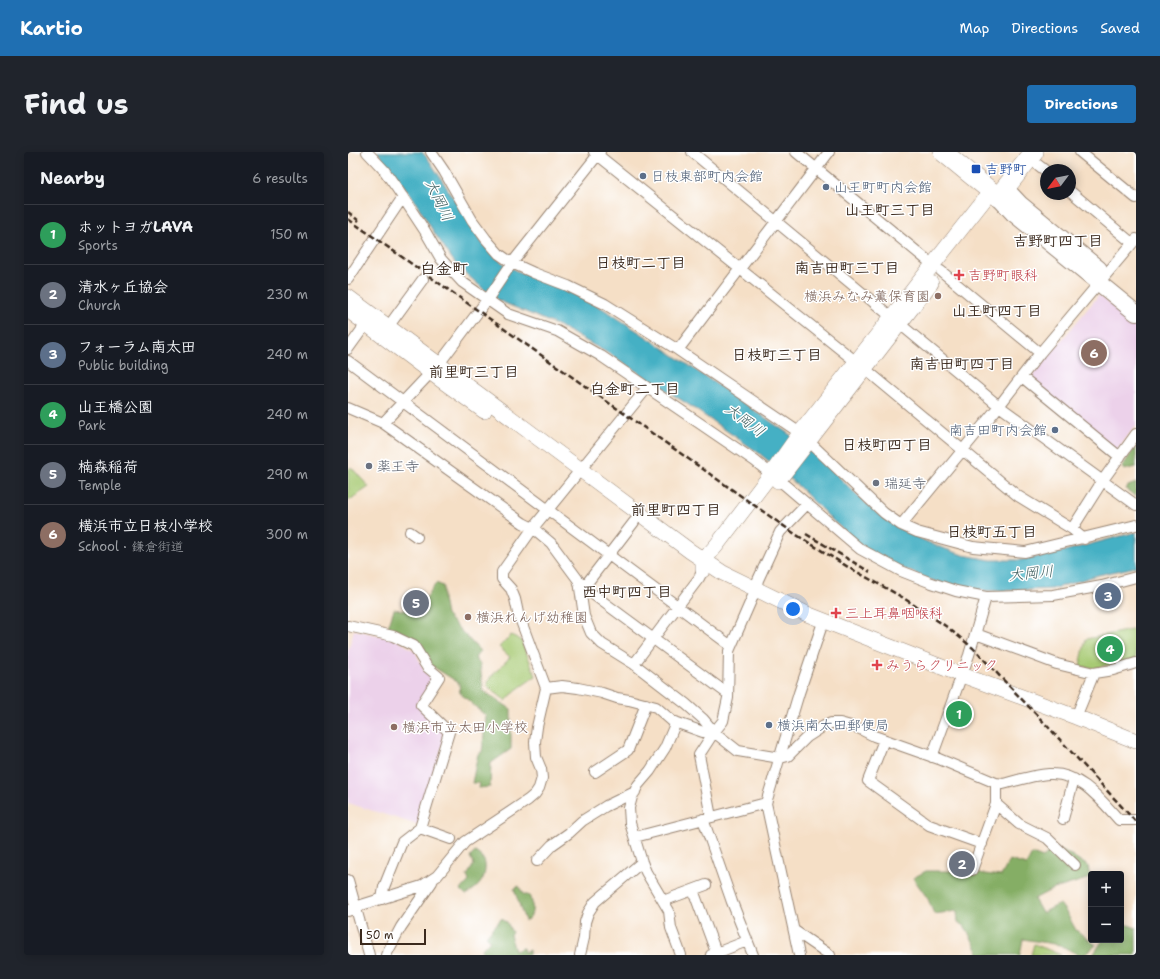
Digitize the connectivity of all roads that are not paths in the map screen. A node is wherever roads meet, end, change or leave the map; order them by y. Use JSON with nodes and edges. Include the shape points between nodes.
{"nodes":[{"id":1,"x":367,"y":152,"type":"edge"},
{"id":2,"x":431,"y":152,"type":"edge"},
{"id":3,"x":692,"y":152,"type":"edge"},
{"id":4,"x":796,"y":152,"type":"edge"},
{"id":5,"x":829,"y":152,"type":"edge"},
{"id":6,"x":943,"y":152,"type":"edge"},
{"id":7,"x":962,"y":152,"type":"edge"},
{"id":8,"x":1080,"y":152,"type":"edge"},
{"id":9,"x":597,"y":153,"type":"edge"},
{"id":10,"x":1028,"y":154,"type":"edge"},
{"id":11,"x":1040,"y":165,"type":"edge"},
{"id":12,"x":816,"y":169,"type":"junction"},
{"id":13,"x":998,"y":189,"type":"junction"},
{"id":14,"x":1076,"y":196,"type":"edge"},
{"id":15,"x":403,"y":197,"type":"junction"},
{"id":16,"x":1136,"y":198,"type":"edge"},
{"id":17,"x":776,"y":222,"type":"junction"},
{"id":18,"x":1134,"y":241,"type":"edge"},
{"id":19,"x":511,"y":264,"type":"junction"},
{"id":20,"x":937,"y":268,"type":"junction"},
{"id":21,"x":740,"y":270,"type":"junction"},
{"id":22,"x":348,"y":278,"type":"edge"},
{"id":23,"x":423,"y":279,"type":"dead end"},
{"id":24,"x":1103,"y":279,"type":"junction"},
{"id":25,"x":348,"y":297,"type":"edge"},
{"id":26,"x":488,"y":298,"type":"junction"},
{"id":27,"x":1136,"y":299,"type":"edge"},
{"id":28,"x":348,"y":310,"type":"edge"},
{"id":29,"x":1136,"y":313,"type":"edge"},
{"id":30,"x":895,"y":321,"type":"junction"},
{"id":31,"x":366,"y":324,"type":"junction"},
{"id":32,"x":388,"y":327,"type":"junction"},
{"id":33,"x":348,"y":349,"type":"edge"},
{"id":34,"x":678,"y":350,"type":"junction"},
{"id":35,"x":1040,"y":353,"type":"junction"},
{"id":36,"x":348,"y":361,"type":"edge"},
{"id":37,"x":860,"y":366,"type":"junction"},
{"id":38,"x":435,"y":368,"type":"junction"},
{"id":39,"x":1022,"y":377,"type":"junction"},
{"id":40,"x":647,"y":388,"type":"junction"},
{"id":41,"x":402,"y":401,"type":"junction"},
{"id":42,"x":999,"y":406,"type":"junction"},
{"id":43,"x":348,"y":408,"type":"edge"},
{"id":44,"x":382,"y":423,"type":"junction"},
{"id":45,"x":1136,"y":434,"type":"edge"},
{"id":46,"x":805,"y":437,"type":"junction"},
{"id":47,"x":963,"y":449,"type":"junction"},
{"id":48,"x":1120,"y":457,"type":"junction"},
{"id":49,"x":577,"y":474,"type":"junction"},
{"id":50,"x":775,"y":477,"type":"junction"},
{"id":51,"x":1103,"y":480,"type":"junction"},
{"id":52,"x":807,"y":504,"type":"junction"},
{"id":53,"x":1136,"y":505,"type":"edge"},
{"id":54,"x":548,"y":510,"type":"junction"},
{"id":55,"x":634,"y":522,"type":"junction"},
{"id":56,"x":901,"y":525,"type":"junction"},
{"id":57,"x":1136,"y":525,"type":"edge"},
{"id":58,"x":533,"y":528,"type":"junction"},
{"id":59,"x":1072,"y":529,"type":"junction"},
{"id":60,"x":1084,"y":539,"type":"junction"},
{"id":61,"x":609,"y":555,"type":"junction"},
{"id":62,"x":706,"y":566,"type":"junction"},
{"id":63,"x":1136,"y":578,"type":"edge"},
{"id":64,"x":582,"y":585,"type":"junction"},
{"id":65,"x":754,"y":593,"type":"junction"},
{"id":66,"x":986,"y":597,"type":"junction"},
{"id":67,"x":677,"y":606,"type":"junction"},
{"id":68,"x":822,"y":624,"type":"junction"},
{"id":69,"x":348,"y":626,"type":"edge"},
{"id":70,"x":976,"y":634,"type":"junction"},
{"id":71,"x":653,"y":638,"type":"junction"},
{"id":72,"x":731,"y":646,"type":"junction"},
{"id":73,"x":1136,"y":663,"type":"edge"},
{"id":74,"x":634,"y":664,"type":"junction"},
{"id":75,"x":1094,"y":673,"type":"junction"},
{"id":76,"x":960,"y":679,"type":"junction"},
{"id":77,"x":546,"y":688,"type":"junction"},
{"id":78,"x":728,"y":694,"type":"junction"},
{"id":79,"x":646,"y":704,"type":"junction"},
{"id":80,"x":1076,"y":717,"type":"junction"},
{"id":81,"x":676,"y":722,"type":"junction"},
{"id":82,"x":714,"y":732,"type":"junction"},
{"id":83,"x":884,"y":740,"type":"junction"},
{"id":84,"x":1136,"y":741,"type":"edge"},
{"id":85,"x":1136,"y":751,"type":"edge"},
{"id":86,"x":932,"y":757,"type":"junction"},
{"id":87,"x":780,"y":758,"type":"junction"},
{"id":88,"x":595,"y":772,"type":"dead end"},
{"id":89,"x":1074,"y":779,"type":"junction"},
{"id":90,"x":996,"y":783,"type":"junction"},
{"id":91,"x":635,"y":792,"type":"junction"},
{"id":92,"x":766,"y":803,"type":"junction"},
{"id":93,"x":996,"y":804,"type":"junction"},
{"id":94,"x":707,"y":818,"type":"junction"},
{"id":95,"x":1063,"y":819,"type":"dead end"},
{"id":96,"x":1136,"y":820,"type":"edge"},
{"id":97,"x":420,"y":828,"type":"junction"},
{"id":98,"x":635,"y":837,"type":"junction"},
{"id":99,"x":451,"y":839,"type":"dead end"},
{"id":100,"x":982,"y":844,"type":"junction"},
{"id":101,"x":537,"y":861,"type":"dead end"},
{"id":102,"x":642,"y":862,"type":"junction"},
{"id":103,"x":1075,"y":865,"type":"dead end"},
{"id":104,"x":972,"y":870,"type":"dead end"},
{"id":105,"x":437,"y":876,"type":"junction"},
{"id":106,"x":348,"y":880,"type":"edge"},
{"id":107,"x":706,"y":885,"type":"dead end"},
{"id":108,"x":693,"y":890,"type":"junction"},
{"id":109,"x":382,"y":899,"type":"junction"},
{"id":110,"x":664,"y":901,"type":"junction"},
{"id":111,"x":352,"y":909,"type":"edge"},
{"id":112,"x":795,"y":931,"type":"junction"},
{"id":113,"x":747,"y":941,"type":"junction"},
{"id":114,"x":813,"y":944,"type":"junction"},
{"id":115,"x":715,"y":954,"type":"edge"},
{"id":116,"x":369,"y":955,"type":"edge"},
{"id":117,"x":386,"y":955,"type":"edge"},
{"id":118,"x":580,"y":955,"type":"edge"},
{"id":119,"x":681,"y":955,"type":"edge"},
{"id":120,"x":753,"y":955,"type":"edge"},
{"id":121,"x":800,"y":955,"type":"edge"},
{"id":122,"x":818,"y":955,"type":"edge"},
{"id":123,"x":830,"y":955,"type":"edge"}],
"edges":[{"from":1,"to":15,"type":"street","via":[[384,170]]},
{"from":2,"to":19,"type":"street","via":[[472,220],[499,254]]},
{"from":3,"to":17,"type":"street"},
{"from":4,"to":12,"type":"street"},
{"from":5,"to":12,"type":"street"},
{"from":6,"to":13,"type":"highway"},
{"from":7,"to":13,"type":"highway"},
{"from":8,"to":16,"type":"street"},
{"from":9,"to":19,"type":"street"},
{"from":9,"to":21,"type":"street"},
{"from":10,"to":11,"type":"street"},
{"from":10,"to":13,"type":"highway"},
{"from":12,"to":17,"type":"street"},
{"from":12,"to":20,"type":"street"},
{"from":13,"to":20,"type":"main road"},
{"from":13,"to":24,"type":"main road","via":[[1020,204]]},
{"from":14,"to":18,"type":"street"},
{"from":15,"to":22,"type":"street"},
{"from":15,"to":26,"type":"street","via":[[442,259],[462,282]]},
{"from":17,"to":21,"type":"street"},
{"from":17,"to":30,"type":"street"},
{"from":18,"to":24,"type":"street"},
{"from":19,"to":26,"type":"street"},
{"from":19,"to":34,"type":"street","via":[[568,286],[605,304]]},
{"from":20,"to":30,"type":"main road"},
{"from":20,"to":35,"type":"street"},
{"from":21,"to":34,"type":"street"},
{"from":21,"to":37,"type":"street"},
{"from":23,"to":32,"type":"street"},
{"from":24,"to":27,"type":"main road"},
{"from":24,"to":29,"type":"main road"},
{"from":24,"to":35,"type":"street"},
{"from":25,"to":32,"type":"main road"},
{"from":26,"to":38,"type":"street"},
{"from":26,"to":40,"type":"street","via":[[508,314],[557,331],[601,356]]},
{"from":28,"to":31,"type":"main road"},
{"from":30,"to":37,"type":"main road"},
{"from":30,"to":42,"type":"street"},
{"from":31,"to":33,"type":"street"},
{"from":31,"to":38,"type":"main road"},
{"from":32,"to":38,"type":"main road"},
{"from":34,"to":46,"type":"street"},
{"from":35,"to":39,"type":"street"},
{"from":36,"to":41,"type":"street"},
{"from":37,"to":46,"type":"main road"},
{"from":37,"to":47,"type":"street"},
{"from":38,"to":41,"type":"street"},
{"from":38,"to":49,"type":"main road"},
{"from":39,"to":42,"type":"street"},
{"from":39,"to":48,"type":"street"},
{"from":40,"to":49,"type":"street"},
{"from":40,"to":50,"type":"street"},
{"from":41,"to":44,"type":"street"},
{"from":41,"to":54,"type":"street"},
{"from":42,"to":47,"type":"street"},
{"from":42,"to":51,"type":"street"},
{"from":43,"to":44,"type":"street"},
{"from":44,"to":58,"type":"street","via":[[505,511]]},
{"from":45,"to":48,"type":"street"},
{"from":46,"to":50,"type":"main road"},
{"from":46,"to":56,"type":"street","via":[[884,513]]},
{"from":47,"to":56,"type":"street"},
{"from":47,"to":59,"type":"street","via":[[1018,496]]},
{"from":48,"to":51,"type":"street"},
{"from":49,"to":54,"type":"street"},
{"from":49,"to":55,"type":"main road"},
{"from":49,"to":62,"type":"main road"},
{"from":50,"to":52,"type":"street"},
{"from":50,"to":62,"type":"main road","via":[[716,546]]},
{"from":51,"to":53,"type":"street"},
{"from":51,"to":59,"type":"street"},
{"from":52,"to":65,"type":"street","via":[[780,532]]},
{"from":52,"to":66,"type":"street","via":[[860,549],[883,562],[929,582]]},
{"from":54,"to":58,"type":"street"},
{"from":54,"to":61,"type":"street"},
{"from":55,"to":61,"type":"street"},
{"from":55,"to":62,"type":"main road","via":[[684,558]]},
{"from":56,"to":60,"type":"street","via":[[917,532],[973,547],[1025,552]]},
{"from":57,"to":60,"type":"street"},
{"from":58,"to":64,"type":"street","via":[[551,543]]},
{"from":58,"to":77,"type":"street","via":[[502,572],[502,579],[515,598],[518,613]]},
{"from":59,"to":60,"type":"street"},
{"from":61,"to":64,"type":"street"},
{"from":61,"to":67,"type":"street"},
{"from":62,"to":65,"type":"main road"},
{"from":62,"to":67,"type":"street"},
{"from":63,"to":66,"type":"street","via":[[1053,595]]},
{"from":64,"to":71,"type":"street"},
{"from":64,"to":74,"type":"street","via":[[584,616],[591,633],[602,644]]},
{"from":65,"to":68,"type":"main road","via":[[782,612]]},
{"from":65,"to":72,"type":"street"},
{"from":66,"to":70,"type":"street"},
{"from":67,"to":71,"type":"street"},
{"from":67,"to":72,"type":"street"},
{"from":68,"to":76,"type":"main road"},
{"from":68,"to":87,"type":"street"},
{"from":69,"to":97,"type":"street","via":[[393,636],[414,646],[427,667],[439,676],[421,705],[449,732]]},
{"from":70,"to":75,"type":"street","via":[[1057,664]]},
{"from":70,"to":76,"type":"street"},
{"from":71,"to":74,"type":"street"},
{"from":71,"to":78,"type":"street"},
{"from":72,"to":78,"type":"street"},
{"from":73,"to":75,"type":"street"},
{"from":74,"to":82,"type":"street","via":[[692,709]]},
{"from":75,"to":80,"type":"street"},
{"from":76,"to":80,"type":"main road"},
{"from":76,"to":85,"type":"main road"},
{"from":76,"to":86,"type":"street"},
{"from":77,"to":79,"type":"street","via":[[578,688]]},
{"from":77,"to":105,"type":"street","via":[[535,742],[542,778],[539,788],[532,797],[465,842]]},
{"from":78,"to":82,"type":"street","via":[[723,721]]},
{"from":79,"to":81,"type":"street","via":[[656,707]]},
{"from":79,"to":88,"type":"street","via":[[628,750]]},
{"from":80,"to":84,"type":"main road"},
{"from":81,"to":82,"type":"street","via":[[703,732]]},
{"from":81,"to":91,"type":"street","via":[[662,753]]},
{"from":82,"to":87,"type":"street","via":[[738,750]]},
{"from":82,"to":94,"type":"street","via":[[699,755]]},
{"from":83,"to":86,"type":"street"},
{"from":83,"to":87,"type":"street","via":[[858,728],[840,723],[831,724],[807,737],[788,756]]},
{"from":83,"to":100,"type":"street","via":[[868,780],[929,826]]},
{"from":86,"to":90,"type":"street"},
{"from":87,"to":92,"type":"street"},
{"from":89,"to":90,"type":"street","via":[[1050,774],[1003,784]]},
{"from":89,"to":95,"type":"street"},
{"from":89,"to":96,"type":"street","via":[[1084,784],[1119,820]]},
{"from":90,"to":93,"type":"street"},
{"from":91,"to":98,"type":"street","via":[[629,808],[630,823]]},
{"from":91,"to":101,"type":"street","via":[[582,821]]},
{"from":92,"to":94,"type":"street"},
{"from":92,"to":112,"type":"street"},
{"from":93,"to":100,"type":"street"},
{"from":93,"to":103,"type":"street","via":[[1019,824],[1047,838]]},
{"from":94,"to":98,"type":"street"},
{"from":94,"to":113,"type":"street","via":[[732,902]]},
{"from":97,"to":99,"type":"street"},
{"from":97,"to":109,"type":"street","via":[[402,842],[384,887]]},
{"from":98,"to":102,"type":"street"},
{"from":100,"to":104,"type":"street"},
{"from":102,"to":110,"type":"street"},
{"from":102,"to":118,"type":"street","via":[[595,902],[585,922]]},
{"from":105,"to":109,"type":"street","via":[[422,886]]},
{"from":105,"to":117,"type":"street","via":[[401,927]]},
{"from":106,"to":111,"type":"street"},
{"from":107,"to":108,"type":"street"},
{"from":108,"to":110,"type":"street"},
{"from":108,"to":115,"type":"street"},
{"from":109,"to":111,"type":"street"},
{"from":110,"to":119,"type":"street"},
{"from":111,"to":116,"type":"street"},
{"from":112,"to":114,"type":"street"},
{"from":112,"to":121,"type":"street"},
{"from":113,"to":115,"type":"street"},
{"from":113,"to":120,"type":"street"},
{"from":114,"to":122,"type":"street"},
{"from":114,"to":123,"type":"street"}]}
